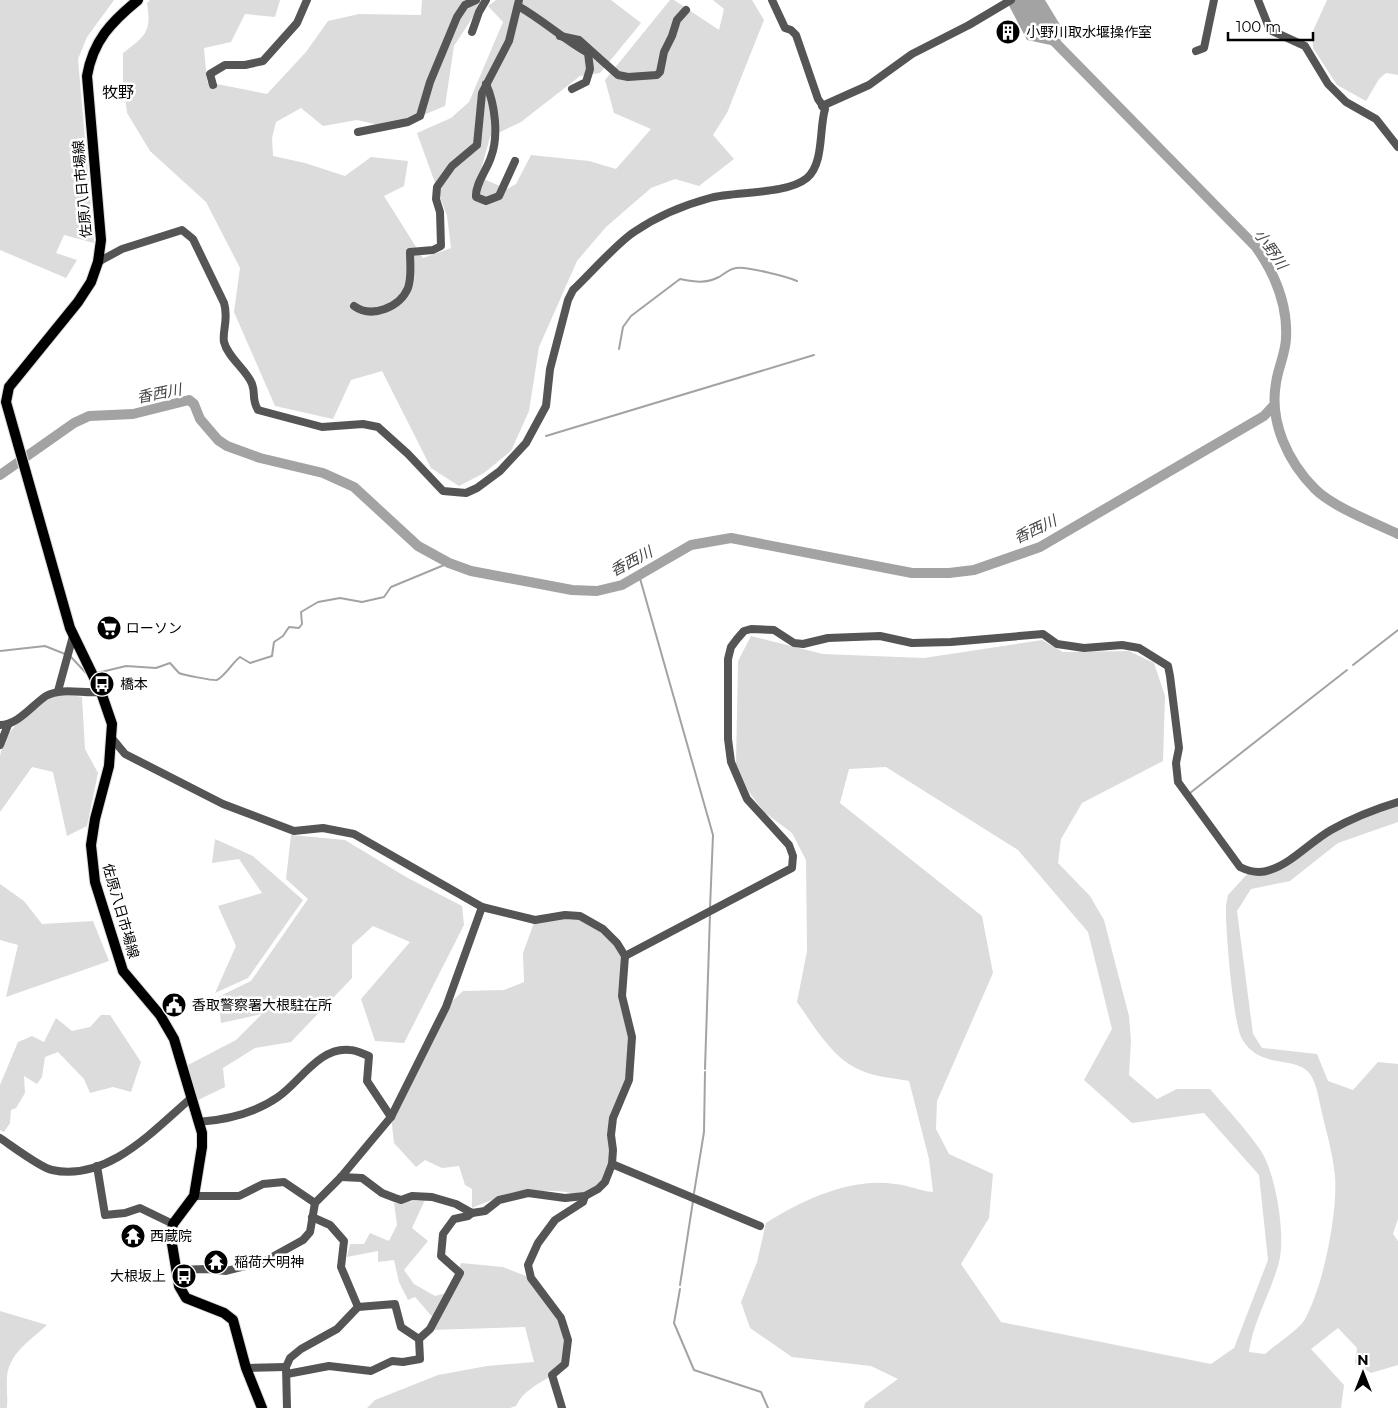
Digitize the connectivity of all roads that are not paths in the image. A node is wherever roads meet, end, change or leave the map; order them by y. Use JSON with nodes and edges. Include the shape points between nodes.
{"nodes":[{"id":1,"x":138,"y":0,"type":"edge"},
{"id":2,"x":307,"y":0,"type":"edge"},
{"id":3,"x":476,"y":0,"type":"edge"},
{"id":4,"x":486,"y":0,"type":"edge"},
{"id":5,"x":772,"y":0,"type":"edge"},
{"id":6,"x":1011,"y":0,"type":"edge"},
{"id":7,"x":1214,"y":0,"type":"edge"},
{"id":8,"x":1258,"y":0,"type":"edge"},
{"id":9,"x":518,"y":3,"type":"edge"},
{"id":10,"x":686,"y":10,"type":"dead end"},
{"id":11,"x":472,"y":32,"type":"dead end"},
{"id":12,"x":560,"y":36,"type":"junction"},
{"id":13,"x":1196,"y":51,"type":"dead end"},
{"id":14,"x":486,"y":84,"type":"junction"},
{"id":15,"x":213,"y":85,"type":"dead end"},
{"id":16,"x":572,"y":89,"type":"dead end"},
{"id":17,"x":822,"y":106,"type":"junction"},
{"id":18,"x":358,"y":132,"type":"dead end"},
{"id":19,"x":1398,"y":147,"type":"edge"},
{"id":20,"x":515,"y":161,"type":"dead end"},
{"id":21,"x":98,"y":262,"type":"junction"},
{"id":22,"x":354,"y":306,"type":"dead end"},
{"id":23,"x":3,"y":394,"type":"edge"},
{"id":24,"x":73,"y":636,"type":"junction"},
{"id":25,"x":58,"y":691,"type":"junction"},
{"id":26,"x":101,"y":692,"type":"junction"},
{"id":27,"x":4,"y":725,"type":"edge"},
{"id":28,"x":111,"y":737,"type":"junction"},
{"id":29,"x":0,"y":745,"type":"edge"},
{"id":30,"x":1398,"y":802,"type":"edge"},
{"id":31,"x":482,"y":907,"type":"junction"},
{"id":32,"x":624,"y":956,"type":"junction"},
{"id":33,"x":190,"y":1099,"type":"junction"},
{"id":34,"x":391,"y":1117,"type":"junction"},
{"id":35,"x":198,"y":1122,"type":"junction"},
{"id":36,"x":0,"y":1138,"type":"edge"},
{"id":37,"x":612,"y":1164,"type":"junction"},
{"id":38,"x":97,"y":1166,"type":"junction"},
{"id":39,"x":342,"y":1177,"type":"junction"},
{"id":40,"x":194,"y":1196,"type":"junction"},
{"id":41,"x":585,"y":1196,"type":"junction"},
{"id":42,"x":315,"y":1203,"type":"junction"},
{"id":43,"x":472,"y":1213,"type":"junction"},
{"id":44,"x":312,"y":1217,"type":"junction"},
{"id":45,"x":174,"y":1224,"type":"junction"},
{"id":46,"x":760,"y":1226,"type":"dead end"},
{"id":47,"x":176,"y":1270,"type":"junction"},
{"id":48,"x":358,"y":1307,"type":"junction"},
{"id":49,"x":418,"y":1339,"type":"junction"},
{"id":50,"x":246,"y":1368,"type":"junction"},
{"id":51,"x":286,"y":1371,"type":"junction"},
{"id":52,"x":262,"y":1408,"type":"edge"},
{"id":53,"x":287,"y":1408,"type":"edge"},
{"id":54,"x":562,"y":1408,"type":"edge"}],
"edges":[{"from":1,"to":21,"type":"main road","name":"佐原八日市場線","via":[[115,18],[101,36],[92,54],[87,76],[101,240]]},
{"from":2,"to":15,"type":"street","via":[[297,23],[264,61],[225,65],[210,74]]},
{"from":3,"to":18,"type":"street","via":[[465,5],[458,17],[420,116],[408,122]]},
{"from":4,"to":11,"type":"street","via":[[478,12]]},
{"from":5,"to":17,"type":"street","via":[[785,28],[796,35]]},
{"from":6,"to":17,"type":"street","via":[[912,54],[869,85]]},
{"from":7,"to":13,"type":"street","via":[[1204,48]]},
{"from":8,"to":19,"type":"street","via":[[1270,30],[1305,46],[1328,84],[1346,102],[1376,119]]},
{"from":9,"to":12,"type":"street"},
{"from":9,"to":14,"type":"street","via":[[509,41]]},
{"from":10,"to":12,"type":"street","via":[[677,20],[657,75],[618,75],[579,40]]},
{"from":12,"to":16,"type":"street","via":[[590,58],[586,82]]},
{"from":14,"to":20,"type":"street","via":[[493,109],[494,135],[492,155],[476,197],[486,201],[500,196]]},
{"from":14,"to":22,"type":"street","via":[[480,101],[476,145],[452,166],[437,187],[441,246],[410,252],[410,282],[404,296],[396,303],[378,311]]},
{"from":17,"to":21,"type":"street","via":[[825,110],[820,124],[819,153],[807,178],[778,188],[712,197],[678,209],[633,233],[573,290],[559,331],[546,406],[539,421],[518,452],[500,471],[466,493],[443,491],[378,427],[363,424],[322,427],[256,406],[252,383],[237,366],[224,341],[227,314],[224,303],[193,239],[182,230],[122,249]]},
{"from":21,"to":23,"type":"main road","name":"佐原八日市場線","via":[[91,282],[78,302]]},
{"from":23,"to":24,"type":"main road","name":"佐原八日市場線"},
{"from":24,"to":25,"type":"street"},
{"from":24,"to":26,"type":"main road","name":"佐原八日市場線"},
{"from":25,"to":26,"type":"street"},
{"from":25,"to":27,"type":"street"},
{"from":26,"to":28,"type":"main road","name":"佐原八日市場線","via":[[112,724]]},
{"from":27,"to":29,"type":"street"},
{"from":28,"to":31,"type":"street","via":[[125,754],[215,800],[294,831],[323,828],[354,834]]},
{"from":28,"to":33,"type":"main road","name":"佐原八日市場線","via":[[109,766],[91,845],[95,882],[124,971],[160,1015],[174,1039]]},
{"from":30,"to":32,"type":"street","via":[[1330,830],[1279,866],[1268,871],[1249,872],[1240,867],[1178,782],[1176,763],[1179,748],[1168,666],[1139,648],[1122,645],[1066,646],[1043,634],[912,643],[880,636],[828,638],[802,644],[794,643],[774,630],[751,629],[744,631],[731,647],[728,659],[731,762],[746,799],[789,845],[793,856],[792,868]]},
{"from":31,"to":32,"type":"street","via":[[535,920],[580,916],[603,929]]},
{"from":31,"to":34,"type":"street","via":[[446,1007]]},
{"from":32,"to":37,"type":"street","via":[[622,996],[632,1037],[629,1080],[610,1135]]},
{"from":33,"to":35,"type":"main road","name":"佐原八日市場線"},
{"from":33,"to":38,"type":"street","via":[[122,1155]]},
{"from":34,"to":35,"type":"street","via":[[367,1081],[369,1056],[350,1050],[335,1051],[311,1067],[277,1098],[256,1108],[217,1121]]},
{"from":34,"to":39,"type":"street"},
{"from":35,"to":40,"type":"main road","name":"佐原八日市場線","via":[[202,1147]]},
{"from":36,"to":38,"type":"street","via":[[51,1170]]},
{"from":37,"to":41,"type":"street","via":[[605,1182]]},
{"from":37,"to":46,"type":"street"},
{"from":38,"to":45,"type":"street","via":[[105,1215],[140,1208]]},
{"from":39,"to":42,"type":"street"},
{"from":39,"to":43,"type":"street","via":[[362,1178],[382,1193],[401,1200],[412,1196],[432,1197]]},
{"from":40,"to":42,"type":"street","via":[[238,1196],[264,1184],[284,1182]]},
{"from":40,"to":45,"type":"main road","name":"佐原八日市場線"},
{"from":41,"to":43,"type":"street","via":[[565,1198],[528,1194],[499,1200],[486,1211]]},
{"from":41,"to":54,"type":"street","via":[[583,1202],[555,1220],[538,1243],[528,1265],[531,1278],[561,1318],[568,1340],[565,1364],[552,1375]]},
{"from":42,"to":44,"type":"street"},
{"from":43,"to":49,"type":"street","via":[[454,1219],[443,1234],[441,1256],[460,1273],[430,1329]]},
{"from":44,"to":47,"type":"street","via":[[310,1232],[303,1240],[265,1260],[226,1271]]},
{"from":44,"to":48,"type":"street","via":[[330,1226],[344,1241],[341,1267]]},
{"from":45,"to":47,"type":"main road","name":"佐原八日市場線","via":[[171,1246]]},
{"from":47,"to":50,"type":"main road","name":"佐原八日市場線","via":[[183,1296],[233,1320]]},
{"from":48,"to":49,"type":"street","via":[[395,1304],[401,1327]]},
{"from":48,"to":51,"type":"street","via":[[337,1329],[290,1358]]},
{"from":49,"to":51,"type":"street","via":[[420,1359],[392,1361],[371,1371],[329,1366]]},
{"from":50,"to":51,"type":"street"},
{"from":50,"to":52,"type":"main road","name":"佐原八日市場線"},
{"from":51,"to":53,"type":"street"}]}
